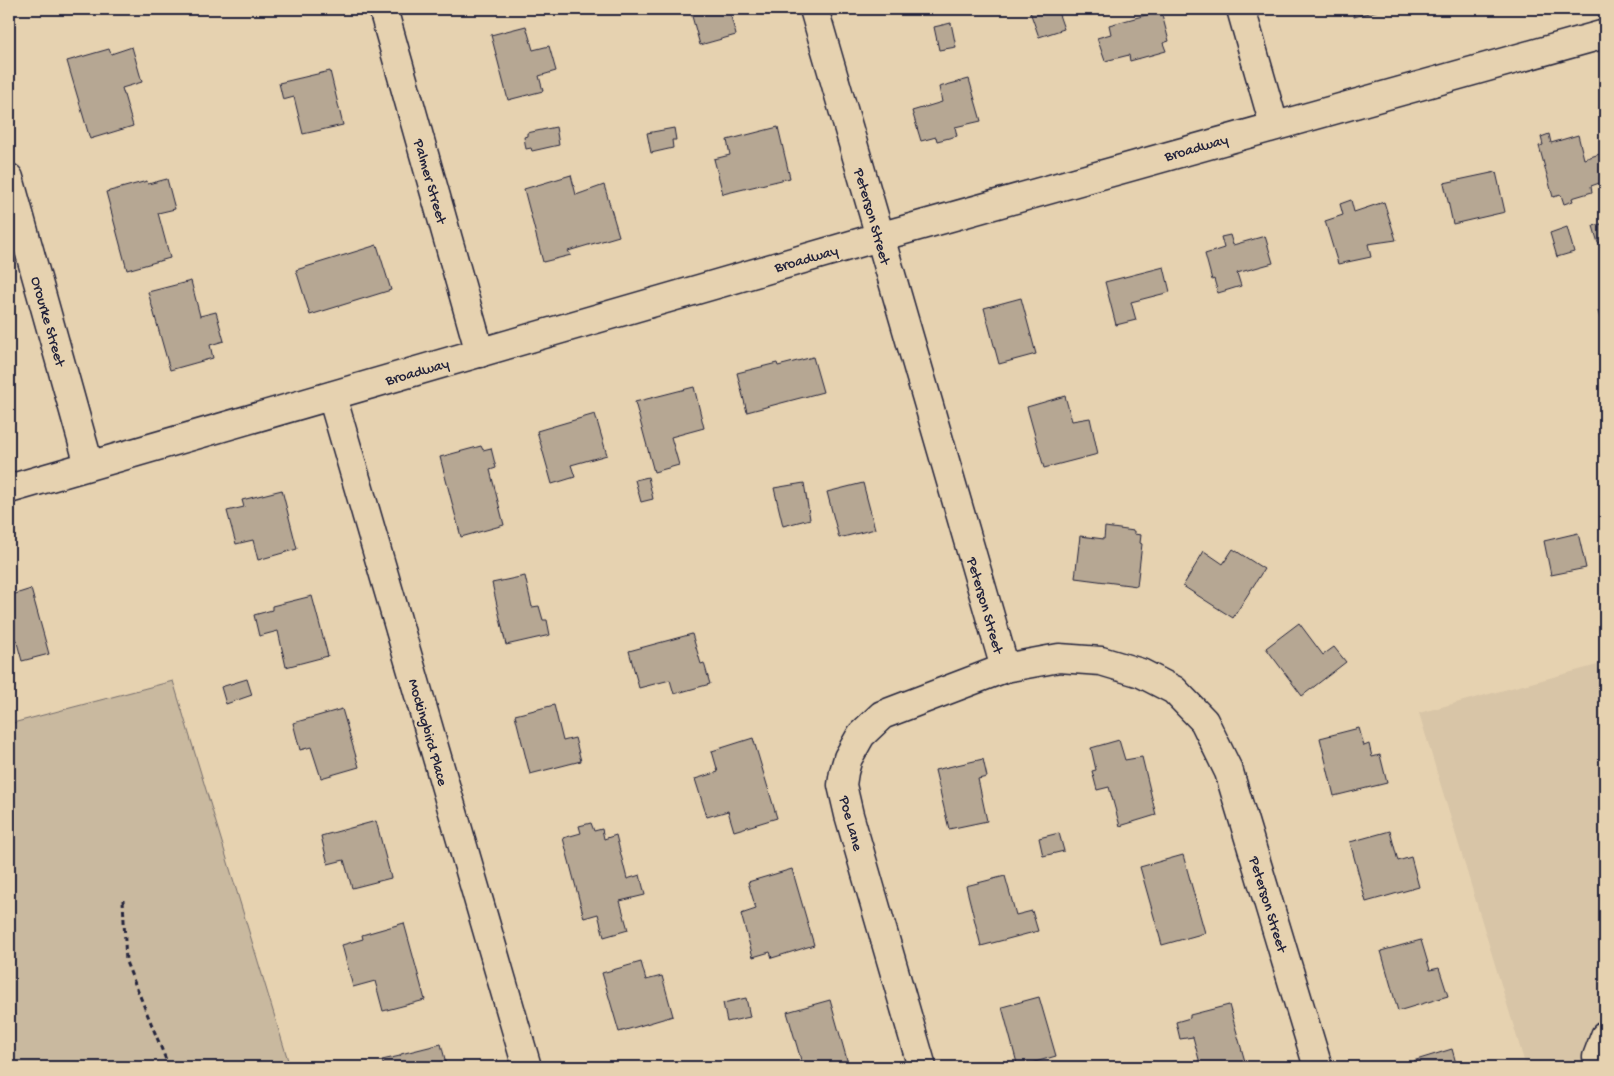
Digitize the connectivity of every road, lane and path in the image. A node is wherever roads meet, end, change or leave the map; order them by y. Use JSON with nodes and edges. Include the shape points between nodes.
{"nodes":[{"id":1,"x":383,"y":9,"type":"edge"},
{"id":2,"x":814,"y":9,"type":"edge"},
{"id":3,"x":1241,"y":9,"type":"edge"},
{"id":4,"x":1605,"y":34,"type":"edge"},
{"id":5,"x":1274,"y":125,"type":"junction"},
{"id":6,"x":9,"y":178,"type":"edge"},
{"id":7,"x":879,"y":237,"type":"junction"},
{"id":8,"x":480,"y":353,"type":"junction"},
{"id":9,"x":332,"y":396,"type":"junction"},
{"id":10,"x":89,"y":465,"type":"junction"},
{"id":11,"x":9,"y":489,"type":"edge"},
{"id":12,"x":1005,"y":668,"type":"junction"},
{"id":13,"x":123,"y":900,"type":"dead end"},
{"id":14,"x":1605,"y":1036,"type":"edge"},
{"id":15,"x":169,"y":1067,"type":"edge"},
{"id":16,"x":527,"y":1067,"type":"edge"},
{"id":17,"x":922,"y":1067,"type":"edge"},
{"id":18,"x":1318,"y":1067,"type":"edge"},
{"id":19,"x":1599,"y":1067,"type":"edge"}],
"edges":[{"from":1,"to":8,"type":"street","name":"Palmer Street"},
{"from":2,"to":7,"type":"street","name":"Peterson Street"},
{"from":3,"to":5,"type":"street"},
{"from":4,"to":5,"type":"street","name":"Broadway"},
{"from":5,"to":7,"type":"street","name":"Broadway"},
{"from":6,"to":10,"type":"street","name":"Orourke Street"},
{"from":7,"to":8,"type":"street","name":"Broadway"},
{"from":7,"to":12,"type":"street","name":"Peterson Street"},
{"from":8,"to":9,"type":"street","name":"Broadway"},
{"from":9,"to":10,"type":"street","name":"Broadway"},
{"from":9,"to":16,"type":"street","name":"Mockingbird Place"},
{"from":10,"to":11,"type":"street","name":"Broadway"},
{"from":12,"to":17,"type":"street","name":"Poe Lane","via":[[882,715],[861,735],[844,772],[842,785],[849,815]]},
{"from":12,"to":18,"type":"street","name":"Peterson Street","via":[[1058,658],[1101,661],[1141,674],[1174,690],[1204,721],[1229,772]]},
{"from":13,"to":15,"type":"path","via":[[126,962]]},
{"from":14,"to":19,"type":"street","via":[[1597,1057]]}]}
